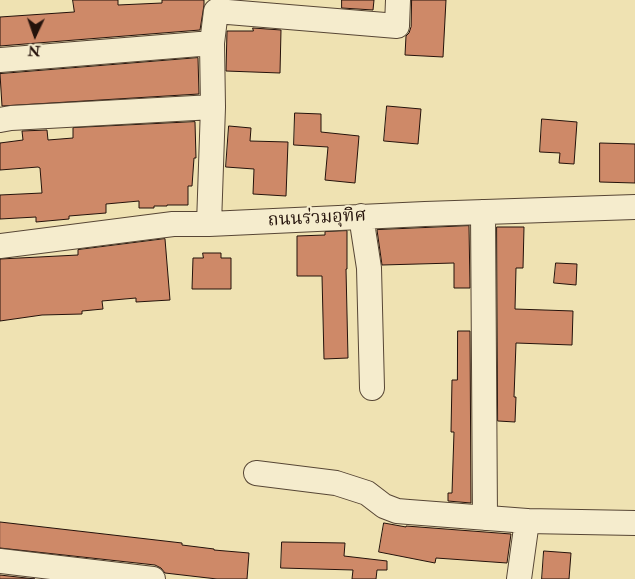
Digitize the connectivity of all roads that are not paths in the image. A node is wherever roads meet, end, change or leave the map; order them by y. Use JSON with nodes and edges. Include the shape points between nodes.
{"nodes":[{"id":1,"x":398,"y":0,"type":"edge"},
{"id":2,"x":212,"y":43,"type":"junction"},
{"id":3,"x":0,"y":60,"type":"edge"},
{"id":4,"x":213,"y":107,"type":"junction"},
{"id":5,"x":0,"y":120,"type":"edge"},
{"id":6,"x":635,"y":207,"type":"edge"},
{"id":7,"x":483,"y":212,"type":"junction"},
{"id":8,"x":360,"y":216,"type":"junction"},
{"id":9,"x":209,"y":224,"type":"junction"},
{"id":10,"x":0,"y":246,"type":"edge"},
{"id":11,"x":372,"y":388,"type":"dead end"},
{"id":12,"x":256,"y":474,"type":"dead end"},
{"id":13,"x":485,"y":518,"type":"junction"},
{"id":14,"x":527,"y":521,"type":"junction"},
{"id":15,"x":635,"y":523,"type":"edge"},
{"id":16,"x":0,"y":561,"type":"edge"},
{"id":17,"x":152,"y":579,"type":"edge"},
{"id":18,"x":519,"y":579,"type":"edge"}],
"edges":[{"from":1,"to":2,"type":"street","via":[[397,26],[216,11]]},
{"from":2,"to":3,"type":"street"},
{"from":2,"to":4,"type":"street"},
{"from":4,"to":5,"type":"street"},
{"from":4,"to":9,"type":"street"},
{"from":6,"to":7,"type":"street","name":"ถนนร่วมอุทิศ"},
{"from":7,"to":8,"type":"street","name":"ถนนร่วมอุทิศ"},
{"from":7,"to":13,"type":"street"},
{"from":8,"to":9,"type":"street","name":"ถนนร่วมอุทิศ"},
{"from":8,"to":11,"type":"street","via":[[368,268]]},
{"from":9,"to":10,"type":"street","name":"ถนนร่วมอุทิศ","via":[[173,224]]},
{"from":12,"to":13,"type":"street","via":[[336,483],[367,493],[397,511]]},
{"from":13,"to":14,"type":"street"},
{"from":14,"to":15,"type":"street"},
{"from":14,"to":18,"type":"street"},
{"from":16,"to":17,"type":"street"}]}
